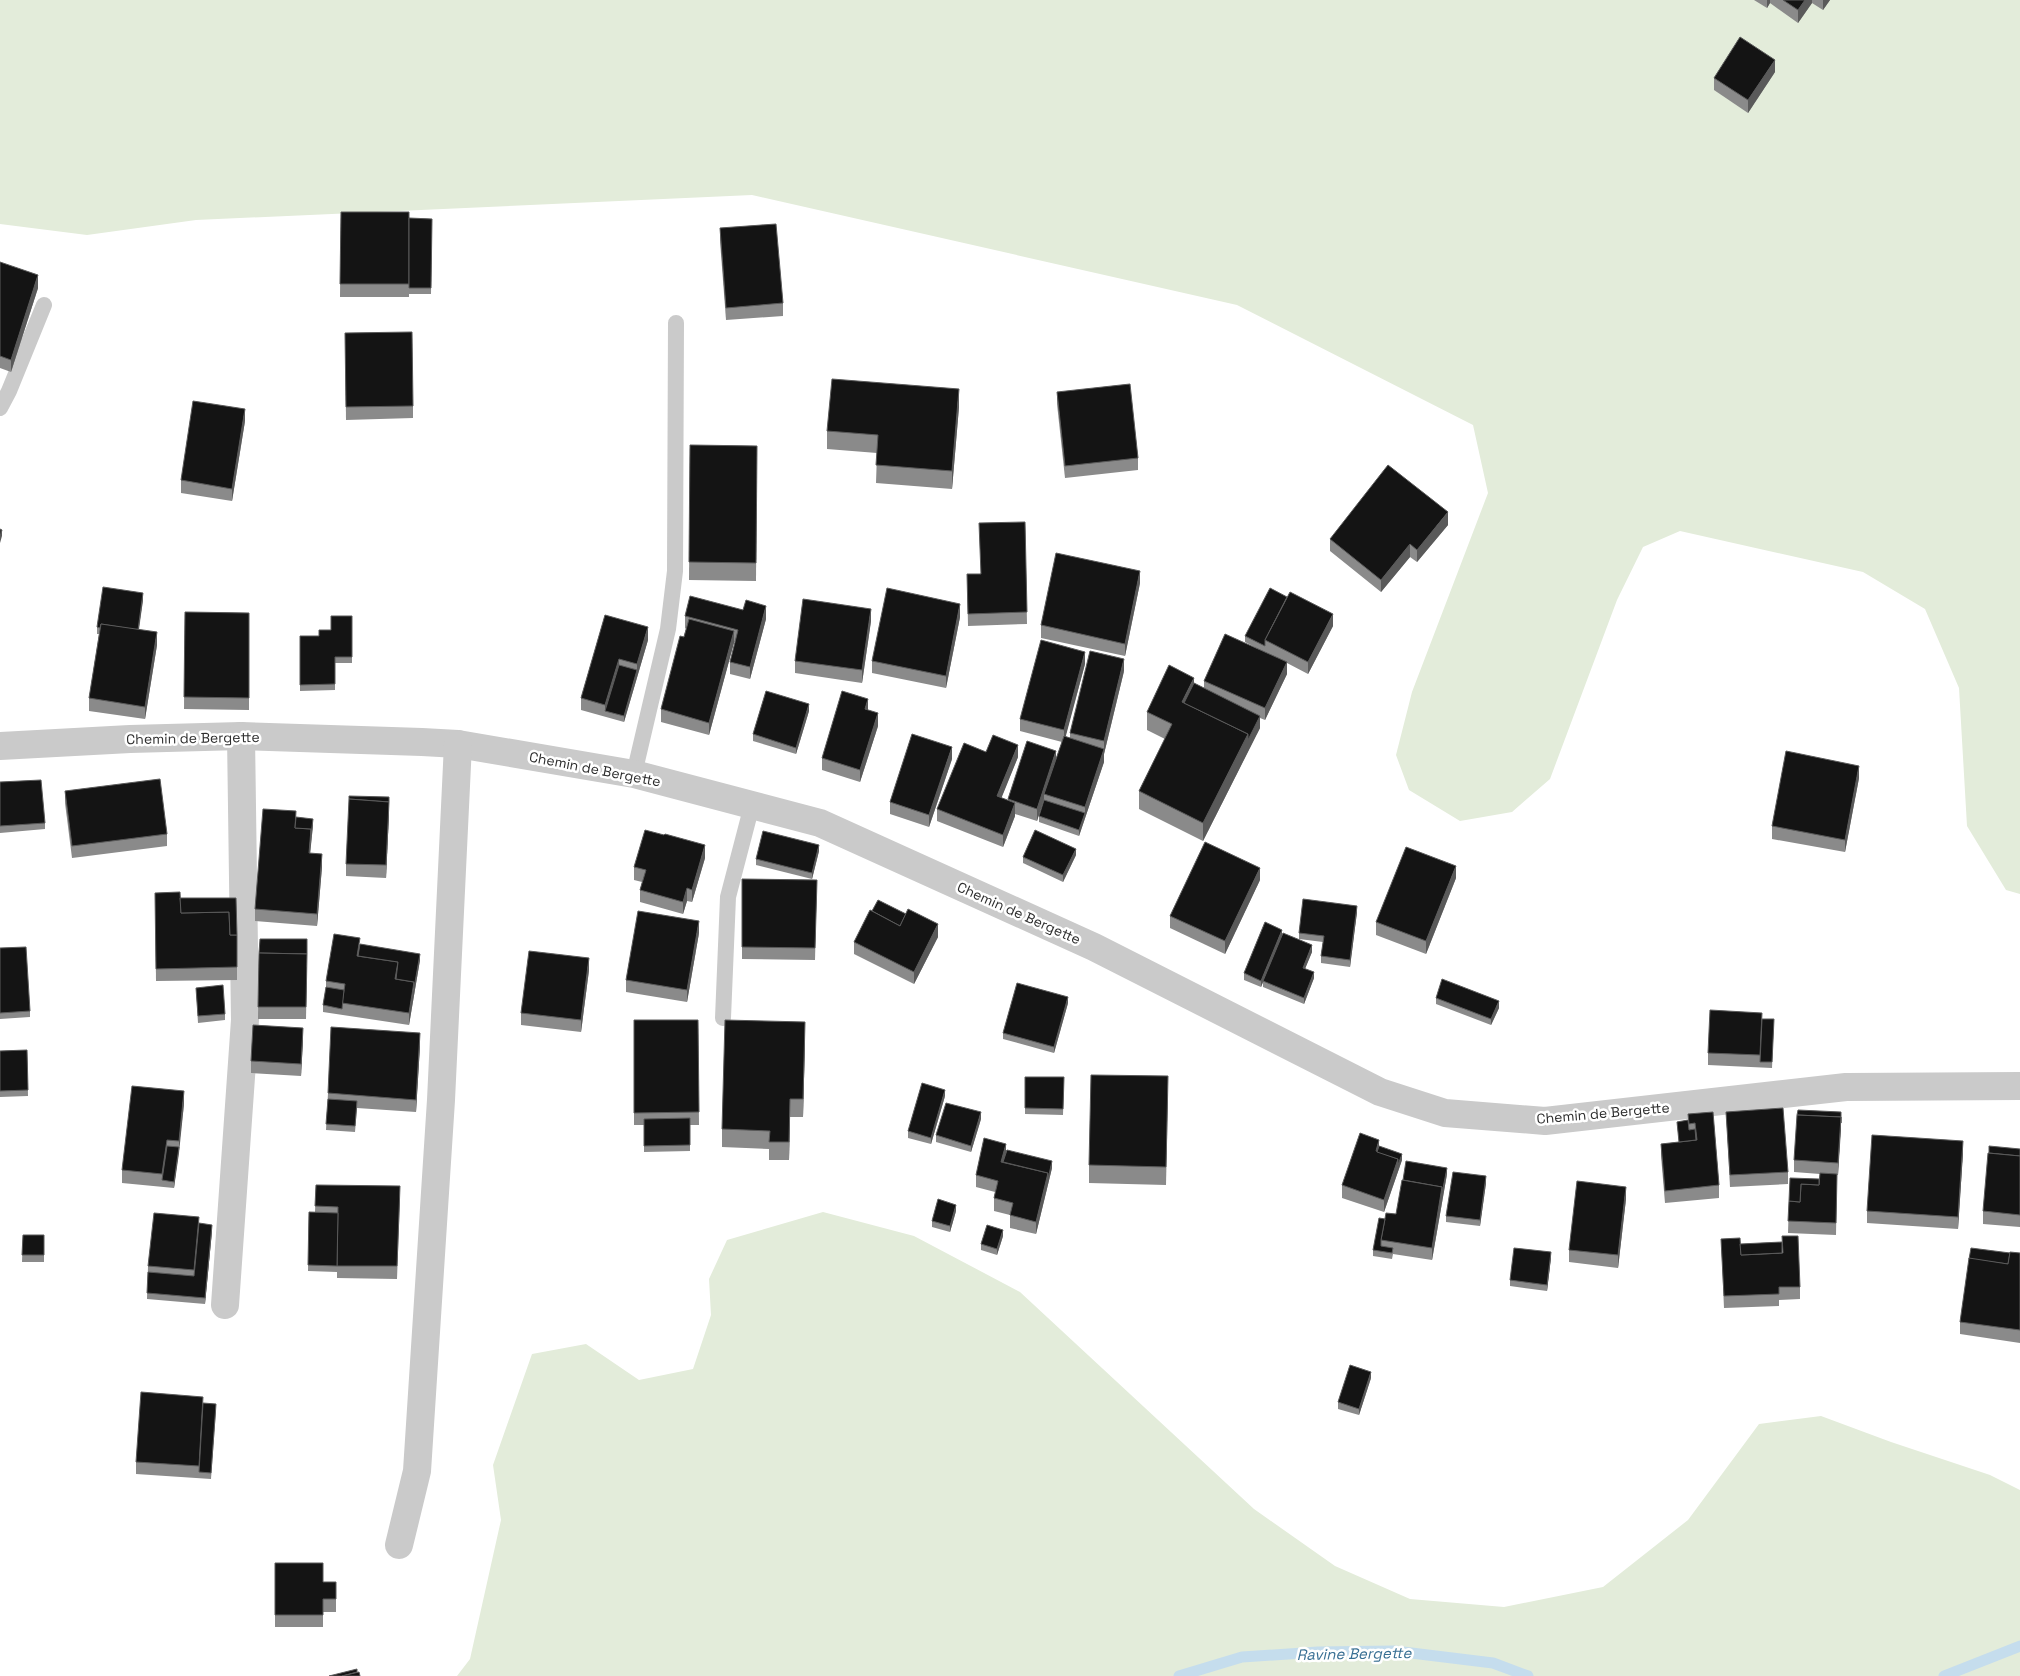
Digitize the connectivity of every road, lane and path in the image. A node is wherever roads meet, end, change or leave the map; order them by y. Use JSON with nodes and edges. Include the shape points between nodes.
{"nodes":[{"id":1,"x":44,"y":305,"type":"dead end"},
{"id":2,"x":676,"y":323,"type":"dead end"},
{"id":3,"x":0,"y":408,"type":"edge"},
{"id":4,"x":241,"y":736,"type":"junction"},
{"id":5,"x":458,"y":744,"type":"junction"},
{"id":6,"x":0,"y":746,"type":"edge"},
{"id":7,"x":634,"y":774,"type":"junction"},
{"id":8,"x":752,"y":805,"type":"junction"},
{"id":9,"x":723,"y":1018,"type":"dead end"},
{"id":10,"x":2020,"y":1086,"type":"edge"},
{"id":11,"x":226,"y":1305,"type":"dead end"},
{"id":12,"x":399,"y":1545,"type":"dead end"}],
"edges":[{"from":1,"to":3,"type":"lane"},
{"from":2,"to":7,"type":"lane","via":[[675,571],[668,629]]},
{"from":4,"to":5,"type":"street","name":"Chemin de Bergette"},
{"from":4,"to":6,"type":"street","name":"Chemin de Bergette"},
{"from":4,"to":11,"type":"street","via":[[245,1020]]},
{"from":5,"to":7,"type":"street","name":"Chemin de Bergette"},
{"from":5,"to":12,"type":"street","via":[[441,1100],[417,1471]]},
{"from":7,"to":8,"type":"street","name":"Chemin de Bergette"},
{"from":8,"to":9,"type":"lane","via":[[728,897]]},
{"from":8,"to":10,"type":"street","name":"Chemin de Bergette","via":[[820,823],[1094,947],[1380,1092],[1445,1114],[1545,1121],[1846,1087]]}]}
